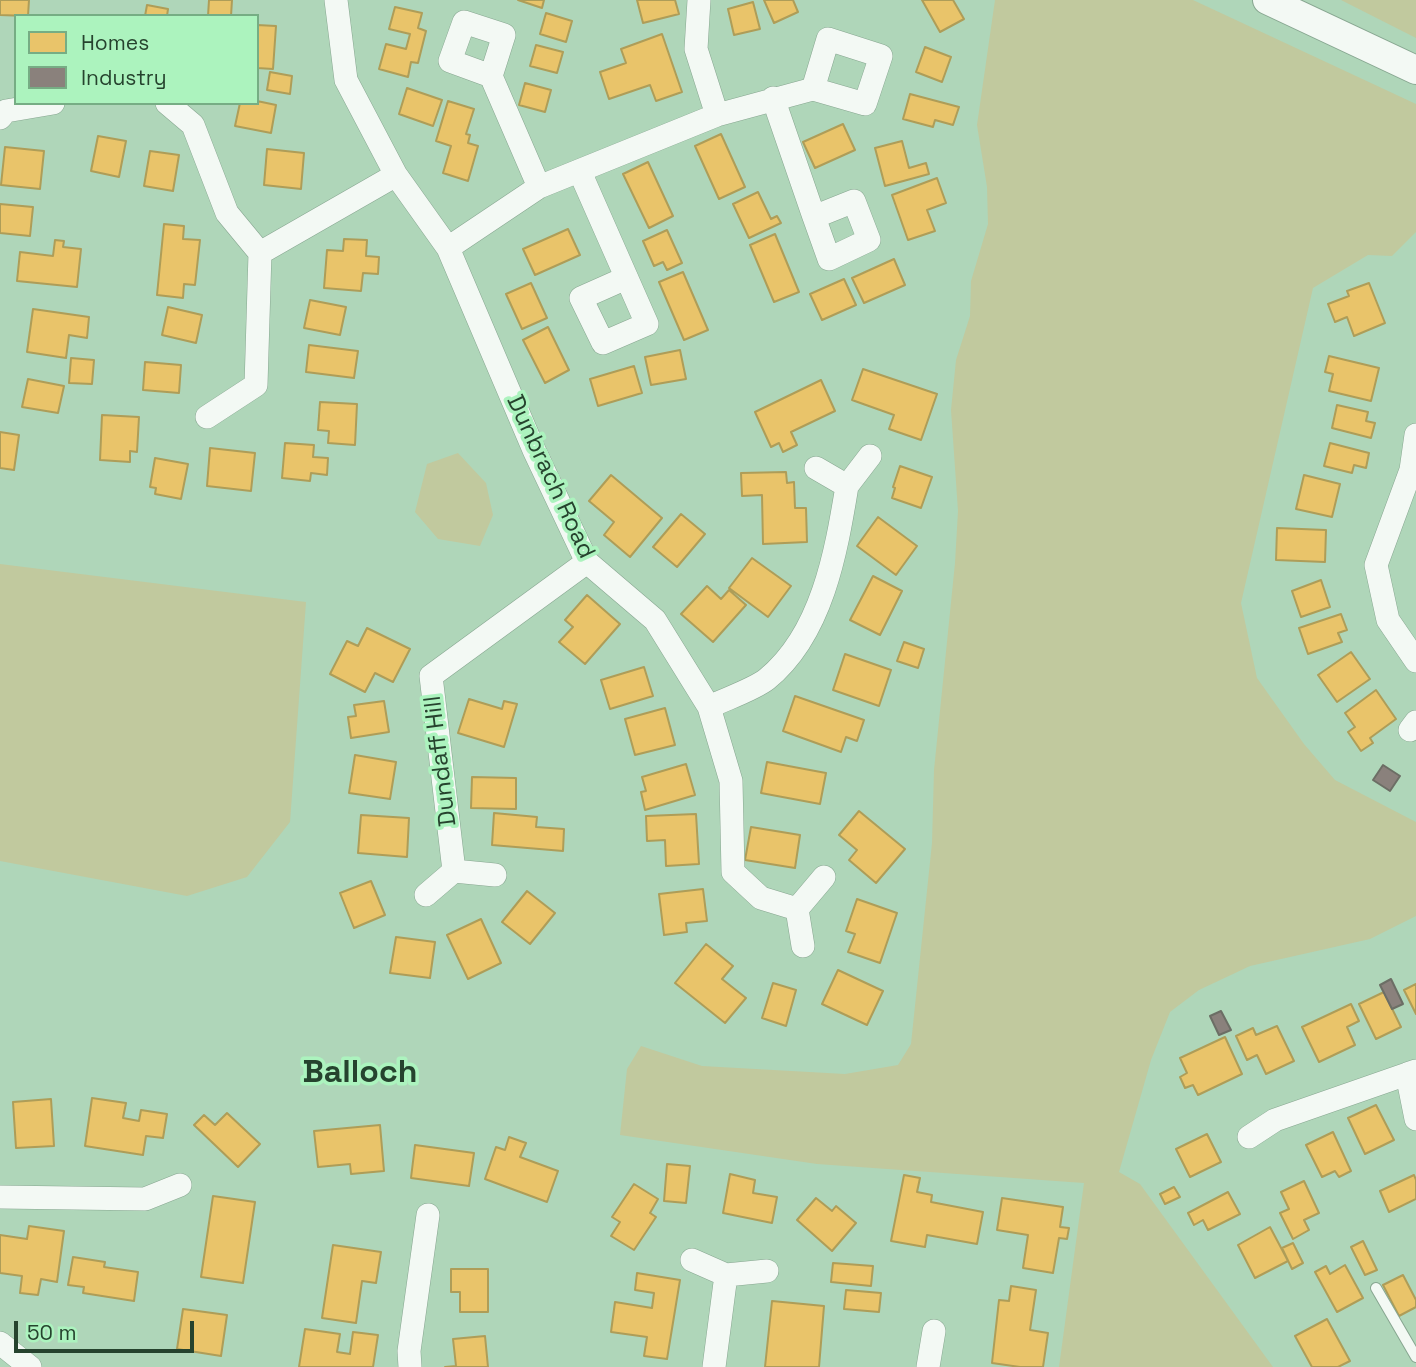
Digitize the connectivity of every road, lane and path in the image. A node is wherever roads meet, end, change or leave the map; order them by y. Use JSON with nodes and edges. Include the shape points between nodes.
{"nodes":[{"id":1,"x":336,"y":0,"type":"edge"},
{"id":2,"x":699,"y":0,"type":"edge"},
{"id":3,"x":1267,"y":0,"type":"edge"},
{"id":4,"x":1416,"y":70,"type":"edge"},
{"id":5,"x":491,"y":76,"type":"dead end"},
{"id":6,"x":813,"y":89,"type":"dead end"},
{"id":7,"x":773,"y":99,"type":"junction"},
{"id":8,"x":40,"y":105,"type":"edge"},
{"id":9,"x":169,"y":105,"type":"edge"},
{"id":10,"x":717,"y":115,"type":"junction"},
{"id":11,"x":0,"y":118,"type":"edge"},
{"id":12,"x":580,"y":172,"type":"junction"},
{"id":13,"x":396,"y":175,"type":"junction"},
{"id":14,"x":539,"y":187,"type":"junction"},
{"id":15,"x":814,"y":217,"type":"dead end"},
{"id":16,"x":448,"y":248,"type":"junction"},
{"id":17,"x":260,"y":253,"type":"junction"},
{"id":18,"x":626,"y":278,"type":"dead end"},
{"id":19,"x":207,"y":417,"type":"dead end"},
{"id":20,"x":1416,"y":435,"type":"edge"},
{"id":21,"x":870,"y":456,"type":"dead end"},
{"id":22,"x":816,"y":468,"type":"dead end"},
{"id":23,"x":847,"y":486,"type":"junction"},
{"id":24,"x":587,"y":562,"type":"junction"},
{"id":25,"x":1416,"y":660,"type":"edge"},
{"id":26,"x":709,"y":707,"type":"junction"},
{"id":27,"x":454,"y":871,"type":"junction"},
{"id":28,"x":495,"y":875,"type":"dead end"},
{"id":29,"x":824,"y":877,"type":"dead end"},
{"id":30,"x":426,"y":895,"type":"dead end"},
{"id":31,"x":797,"y":909,"type":"junction"},
{"id":32,"x":803,"y":946,"type":"dead end"},
{"id":33,"x":1412,"y":1072,"type":"edge"},
{"id":34,"x":1416,"y":1119,"type":"edge"},
{"id":35,"x":1249,"y":1137,"type":"dead end"},
{"id":36,"x":180,"y":1185,"type":"dead end"},
{"id":37,"x":0,"y":1197,"type":"edge"},
{"id":38,"x":428,"y":1215,"type":"dead end"},
{"id":39,"x":692,"y":1260,"type":"dead end"},
{"id":40,"x":767,"y":1271,"type":"dead end"},
{"id":41,"x":726,"y":1275,"type":"junction"},
{"id":42,"x":1376,"y":1288,"type":"dead end"},
{"id":43,"x":934,"y":1331,"type":"dead end"},
{"id":44,"x":0,"y":1343,"type":"edge"},
{"id":45,"x":1416,"y":1357,"type":"edge"},
{"id":46,"x":30,"y":1367,"type":"edge"},
{"id":47,"x":410,"y":1367,"type":"edge"},
{"id":48,"x":715,"y":1367,"type":"edge"},
{"id":49,"x":928,"y":1367,"type":"edge"}],
"edges":[{"from":1,"to":13,"type":"street","name":"Dunbrach Road","via":[[346,80]]},
{"from":2,"to":10,"type":"street","via":[[696,49]]},
{"from":3,"to":4,"type":"street"},
{"from":5,"to":14,"type":"street"},
{"from":6,"to":7,"type":"street"},
{"from":7,"to":10,"type":"street"},
{"from":7,"to":15,"type":"street"},
{"from":8,"to":11,"type":"street","via":[[6,111]]},
{"from":9,"to":17,"type":"street","via":[[192,125],[227,214]]},
{"from":10,"to":12,"type":"street"},
{"from":12,"to":14,"type":"street"},
{"from":12,"to":18,"type":"street"},
{"from":13,"to":16,"type":"street","name":"Dunbrach Road"},
{"from":13,"to":17,"type":"street"},
{"from":14,"to":16,"type":"street"},
{"from":16,"to":24,"type":"street","name":"Dunbrach Road"},
{"from":17,"to":19,"type":"street","via":[[256,385]]},
{"from":20,"to":25,"type":"street","via":[[1411,470],[1376,565],[1388,620]]},
{"from":21,"to":23,"type":"street"},
{"from":22,"to":23,"type":"street"},
{"from":23,"to":26,"type":"street","via":[[822,596],[803,638],[766,680]]},
{"from":24,"to":26,"type":"street","name":"Dunbrach Road","via":[[655,620]]},
{"from":24,"to":27,"type":"street","name":"Dundaff Hill","via":[[431,676]]},
{"from":26,"to":31,"type":"street","name":"Dunbrach Road","via":[[731,781],[733,872],[761,898]]},
{"from":27,"to":28,"type":"street"},
{"from":27,"to":30,"type":"street"},
{"from":29,"to":31,"type":"street"},
{"from":31,"to":32,"type":"street"},
{"from":33,"to":34,"type":"street"},
{"from":33,"to":35,"type":"street","via":[[1275,1120]]},
{"from":36,"to":37,"type":"street","via":[[145,1199]]},
{"from":38,"to":47,"type":"street"},
{"from":39,"to":41,"type":"street"},
{"from":40,"to":41,"type":"street"},
{"from":41,"to":48,"type":"street"},
{"from":42,"to":45,"type":"lane"},
{"from":43,"to":49,"type":"street"},
{"from":44,"to":46,"type":"street"}]}
